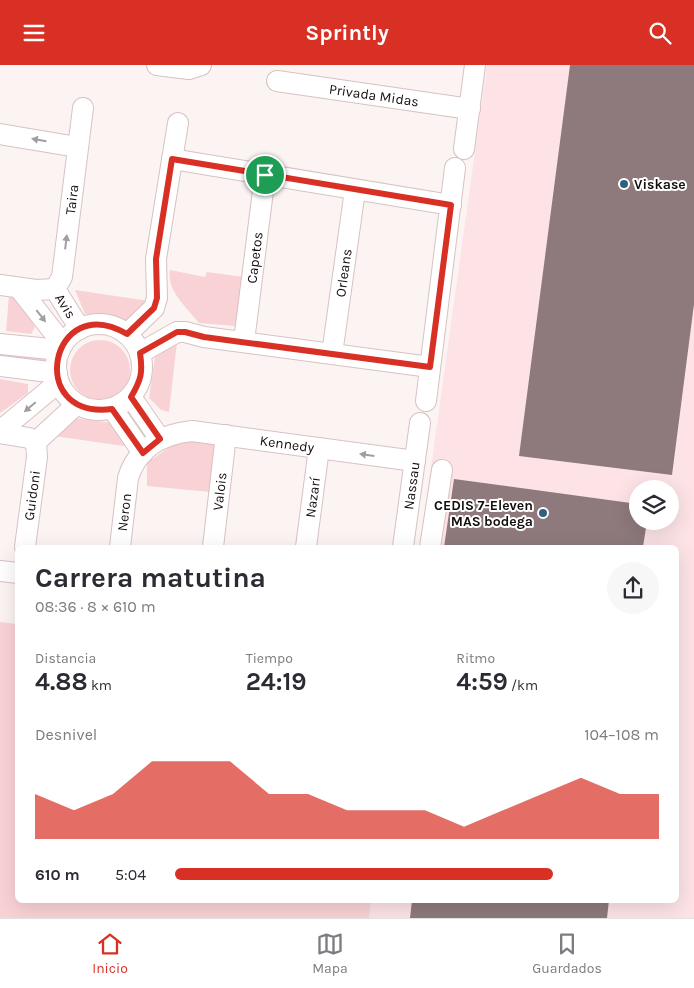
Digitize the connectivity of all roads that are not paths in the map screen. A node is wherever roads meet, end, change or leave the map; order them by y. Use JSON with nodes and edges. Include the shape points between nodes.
{"nodes":[{"id":1,"x":157,"y":65,"type":"edge"},
{"id":2,"x":201,"y":65,"type":"edge"},
{"id":3,"x":475,"y":65,"type":"edge"},
{"id":4,"x":276,"y":81,"type":"dead end"},
{"id":5,"x":83,"y":108,"type":"dead end"},
{"id":6,"x":470,"y":109,"type":"junction"},
{"id":7,"x":178,"y":123,"type":"dead end"},
{"id":8,"x":0,"y":134,"type":"edge"},
{"id":9,"x":77,"y":147,"type":"junction"},
{"id":10,"x":464,"y":149,"type":"dead end"},
{"id":11,"x":172,"y":159,"type":"junction"},
{"id":12,"x":455,"y":169,"type":"dead end"},
{"id":13,"x":265,"y":175,"type":"junction"},
{"id":14,"x":355,"y":190,"type":"junction"},
{"id":15,"x":451,"y":205,"type":"junction"},
{"id":16,"x":9,"y":287,"type":"edge"},
{"id":17,"x":55,"y":289,"type":"junction"},
{"id":18,"x":80,"y":329,"type":"junction"},
{"id":19,"x":127,"y":334,"type":"junction"},
{"id":20,"x":244,"y":341,"type":"junction"},
{"id":21,"x":0,"y":344,"type":"edge"},
{"id":22,"x":62,"y":347,"type":"junction"},
{"id":23,"x":140,"y":353,"type":"junction"},
{"id":24,"x":332,"y":354,"type":"junction"},
{"id":25,"x":0,"y":366,"type":"edge"},
{"id":26,"x":430,"y":367,"type":"junction"},
{"id":27,"x":58,"y":377,"type":"junction"},
{"id":28,"x":131,"y":397,"type":"junction"},
{"id":29,"x":426,"y":401,"type":"dead end"},
{"id":30,"x":77,"y":403,"type":"junction"},
{"id":31,"x":112,"y":409,"type":"junction"},
{"id":32,"x":420,"y":423,"type":"dead end"},
{"id":33,"x":0,"y":432,"type":"edge"},
{"id":34,"x":226,"y":435,"type":"junction"},
{"id":35,"x":160,"y":439,"type":"junction"},
{"id":36,"x":36,"y":443,"type":"junction"},
{"id":37,"x":319,"y":448,"type":"junction"},
{"id":38,"x":143,"y":453,"type":"junction"},
{"id":39,"x":415,"y":461,"type":"junction"},
{"id":40,"x":442,"y":470,"type":"dead end"},
{"id":41,"x":128,"y":478,"type":"joint"},
{"id":42,"x":25,"y":545,"type":"edge"},
{"id":43,"x":120,"y":545,"type":"edge"},
{"id":44,"x":213,"y":545,"type":"edge"},
{"id":45,"x":306,"y":545,"type":"edge"},
{"id":46,"x":403,"y":545,"type":"edge"},
{"id":47,"x":430,"y":545,"type":"edge"},
{"id":48,"x":0,"y":571,"type":"edge"},
{"id":49,"x":15,"y":573,"type":"edge"}],
"edges":[{"from":1,"to":2,"type":"street","via":[[189,69]]},
{"from":3,"to":6,"type":"street"},
{"from":4,"to":6,"type":"street","name":"Privada Midas"},
{"from":5,"to":9,"type":"street","name":"Taira"},
{"from":6,"to":10,"type":"street"},
{"from":7,"to":11,"type":"street"},
{"from":9,"to":8,"type":"street","one_way":true},
{"from":17,"to":9,"type":"street","name":"Taira","one_way":true,"via":[[62,277]]},
{"from":11,"to":13,"type":"street"},
{"from":11,"to":19,"type":"street","via":[[156,259],[157,298],[154,308]]},
{"from":12,"to":15,"type":"street"},
{"from":13,"to":14,"type":"street"},
{"from":13,"to":20,"type":"street","name":"Capetos"},
{"from":14,"to":15,"type":"street"},
{"from":14,"to":24,"type":"street","name":"Orleans"},
{"from":15,"to":26,"type":"street"},
{"from":16,"to":17,"type":"street","name":"Avis"},
{"from":16,"to":22,"type":"street","name":"Avis","one_way":true},
{"from":17,"to":18,"type":"street","name":"Avis"},
{"from":18,"to":19,"type":"street","via":[[104,325]]},
{"from":18,"to":22,"type":"street","via":[[70,335]]},
{"from":19,"to":23,"type":"street"},
{"from":20,"to":23,"type":"street","via":[[177,332]]},
{"from":20,"to":24,"type":"street"},
{"from":21,"to":22,"type":"street"},
{"from":22,"to":27,"type":"street","via":[[57,361]]},
{"from":23,"to":28,"type":"street","via":[[143,369]]},
{"from":24,"to":26,"type":"street"},
{"from":25,"to":27,"type":"street"},
{"from":26,"to":29,"type":"street"},
{"from":27,"to":30,"type":"street","via":[[66,394]]},
{"from":27,"to":33,"type":"street","one_way":true},
{"from":28,"to":31,"type":"street"},
{"from":28,"to":35,"type":"street"},
{"from":30,"to":31,"type":"street","via":[[88,409]]},
{"from":30,"to":36,"type":"street"},
{"from":31,"to":38,"type":"street"},
{"from":32,"to":39,"type":"street","name":"Nassau"},
{"from":33,"to":36,"type":"street"},
{"from":34,"to":35,"type":"street","name":"Kennedy","via":[[192,431]]},
{"from":34,"to":37,"type":"street","name":"Kennedy"},
{"from":34,"to":44,"type":"street","name":"Valois"},
{"from":35,"to":38,"type":"street","name":"Kennedy"},
{"from":36,"to":42,"type":"street","name":"Guidoni"},
{"from":39,"to":37,"type":"street","name":"Kennedy","one_way":true},
{"from":37,"to":45,"type":"street","name":"Nazarí"},
{"from":38,"to":41,"type":"street","name":"Kennedy","via":[[135,460]]},
{"from":39,"to":46,"type":"street","name":"Nassau"},
{"from":40,"to":47,"type":"street"},
{"from":41,"to":43,"type":"street","name":"Neron"},
{"from":48,"to":49,"type":"street"}]}
